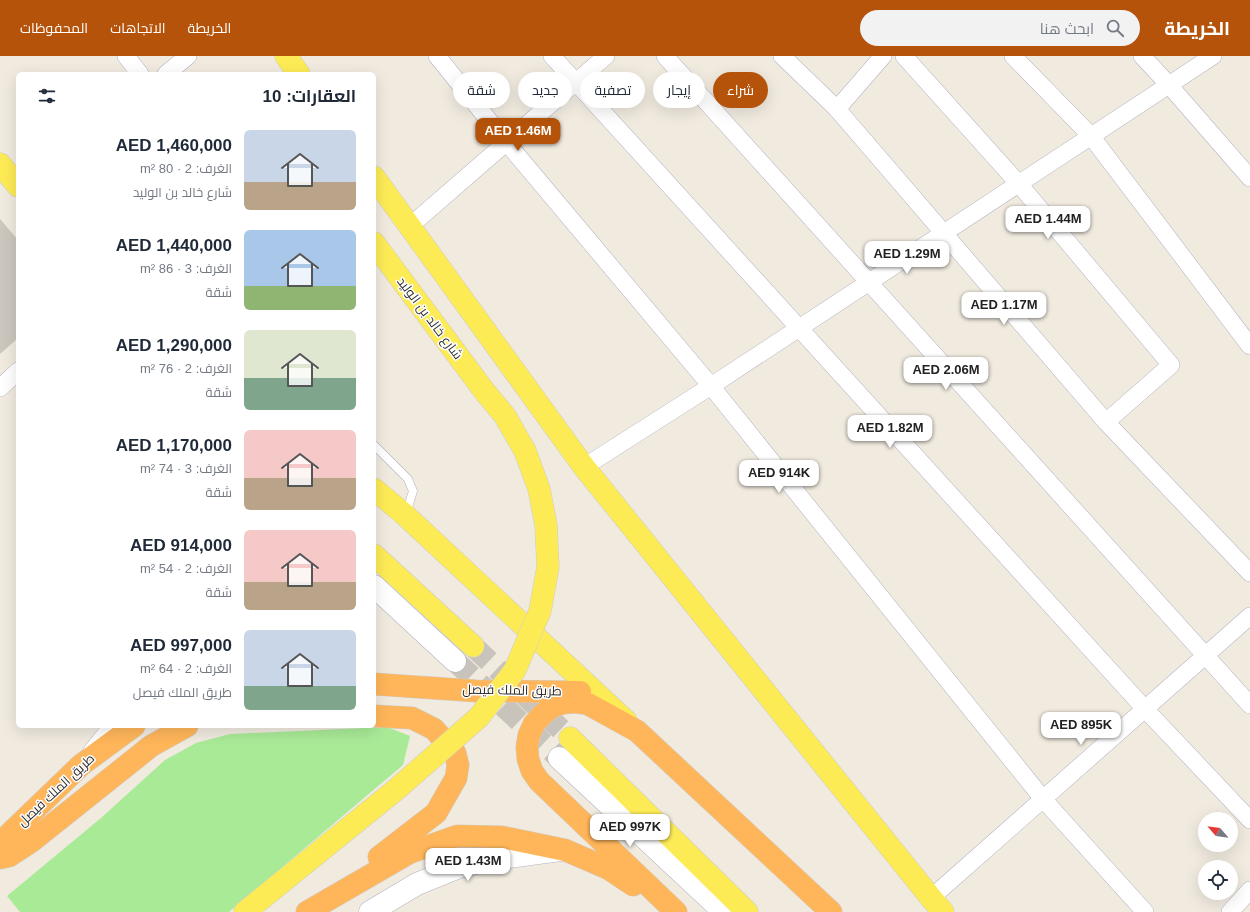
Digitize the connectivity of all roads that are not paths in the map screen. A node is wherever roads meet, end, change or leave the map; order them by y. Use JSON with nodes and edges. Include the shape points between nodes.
{"nodes":[{"id":1,"x":126,"y":56,"type":"edge"},
{"id":2,"x":188,"y":56,"type":"edge"},
{"id":3,"x":437,"y":56,"type":"edge"},
{"id":4,"x":552,"y":56,"type":"edge"},
{"id":5,"x":606,"y":56,"type":"edge"},
{"id":6,"x":665,"y":56,"type":"edge"},
{"id":7,"x":782,"y":56,"type":"edge"},
{"id":8,"x":883,"y":56,"type":"edge"},
{"id":9,"x":904,"y":56,"type":"edge"},
{"id":10,"x":1013,"y":56,"type":"edge"},
{"id":11,"x":1142,"y":56,"type":"edge"},
{"id":12,"x":1213,"y":56,"type":"edge"},
{"id":13,"x":138,"y":72,"type":"edge"},
{"id":14,"x":168,"y":72,"type":"edge"},
{"id":15,"x":576,"y":82,"type":"junction"},
{"id":16,"x":1169,"y":85,"type":"junction"},
{"id":17,"x":837,"y":109,"type":"junction"},
{"id":18,"x":1091,"y":136,"type":"junction"},
{"id":19,"x":507,"y":143,"type":"junction"},
{"id":20,"x":0,"y":164,"type":"edge"},
{"id":21,"x":1250,"y":178,"type":"edge"},
{"id":22,"x":376,"y":180,"type":"edge"},
{"id":23,"x":16,"y":184,"type":"edge"},
{"id":24,"x":1019,"y":184,"type":"junction"},
{"id":25,"x":410,"y":226,"type":"junction"},
{"id":26,"x":943,"y":233,"type":"junction"},
{"id":27,"x":376,"y":246,"type":"edge"},
{"id":28,"x":868,"y":283,"type":"junction"},
{"id":29,"x":800,"y":328,"type":"junction"},
{"id":30,"x":1250,"y":346,"type":"edge"},
{"id":31,"x":16,"y":373,"type":"edge"},
{"id":32,"x":711,"y":386,"type":"junction"},
{"id":33,"x":0,"y":388,"type":"edge"},
{"id":34,"x":1106,"y":422,"type":"junction"},
{"id":35,"x":376,"y":447,"type":"edge"},
{"id":36,"x":584,"y":467,"type":"junction"},
{"id":37,"x":376,"y":491,"type":"edge"},
{"id":38,"x":405,"y":515,"type":"junction"},
{"id":39,"x":376,"y":557,"type":"edge"},
{"id":40,"x":1250,"y":573,"type":"edge"},
{"id":41,"x":376,"y":588,"type":"edge"},
{"id":42,"x":1250,"y":616,"type":"edge"},
{"id":43,"x":473,"y":646,"type":"tunnel mouth"},
{"id":44,"x":1205,"y":655,"type":"junction"},
{"id":45,"x":455,"y":661,"type":"tunnel mouth"},
{"id":46,"x":376,"y":684,"type":"edge"},
{"id":47,"x":1250,"y":705,"type":"edge"},
{"id":48,"x":1145,"y":709,"type":"junction"},
{"id":49,"x":376,"y":716,"type":"edge"},
{"id":50,"x":110,"y":728,"type":"edge"},
{"id":51,"x":131,"y":728,"type":"edge"},
{"id":52,"x":183,"y":728,"type":"edge"},
{"id":53,"x":637,"y":731,"type":"junction"},
{"id":54,"x":570,"y":738,"type":"tunnel mouth"},
{"id":55,"x":559,"y":758,"type":"tunnel mouth"},
{"id":56,"x":81,"y":765,"type":"junction"},
{"id":57,"x":1043,"y":799,"type":"junction"},
{"id":58,"x":1250,"y":820,"type":"edge"},
{"id":59,"x":0,"y":843,"type":"edge"},
{"id":60,"x":565,"y":850,"type":"junction"},
{"id":61,"x":0,"y":858,"type":"edge"},
{"id":62,"x":1250,"y":890,"type":"edge"},
{"id":63,"x":815,"y":897,"type":"junction"},
{"id":64,"x":937,"y":905,"type":"edge"},
{"id":65,"x":245,"y":912,"type":"edge"},
{"id":66,"x":307,"y":912,"type":"edge"},
{"id":67,"x":370,"y":912,"type":"edge"},
{"id":68,"x":670,"y":912,"type":"edge"},
{"id":69,"x":676,"y":912,"type":"edge"},
{"id":70,"x":724,"y":912,"type":"edge"},
{"id":71,"x":747,"y":912,"type":"edge"},
{"id":72,"x":831,"y":912,"type":"edge"},
{"id":73,"x":839,"y":912,"type":"edge"},
{"id":74,"x":1145,"y":912,"type":"edge"},
{"id":75,"x":1230,"y":912,"type":"edge"}],
"edges":[{"from":1,"to":13,"type":"street"},
{"from":2,"to":14,"type":"street"},
{"from":3,"to":19,"type":"street"},
{"from":4,"to":15,"type":"street"},
{"from":5,"to":15,"type":"street"},
{"from":6,"to":28,"type":"street"},
{"from":7,"to":17,"type":"street"},
{"from":8,"to":17,"type":"street"},
{"from":9,"to":24,"type":"street"},
{"from":10,"to":18,"type":"street"},
{"from":11,"to":16,"type":"street"},
{"from":12,"to":16,"type":"street"},
{"from":15,"to":19,"type":"street"},
{"from":15,"to":29,"type":"street"},
{"from":16,"to":18,"type":"street"},
{"from":16,"to":21,"type":"street"},
{"from":17,"to":26,"type":"street"},
{"from":18,"to":24,"type":"street"},
{"from":18,"to":30,"type":"street"},
{"from":19,"to":25,"type":"street"},
{"from":19,"to":32,"type":"street"},
{"from":20,"to":23,"type":"main road"},
{"from":22,"to":25,"type":"main road"},
{"from":24,"to":26,"type":"street"},
{"from":24,"to":34,"type":"street","via":[[1171,365]]},
{"from":25,"to":36,"type":"main road"},
{"from":26,"to":28,"type":"street"},
{"from":26,"to":34,"type":"street"},
{"from":27,"to":65,"type":"main road","name":"شارع خالد بن الوليد","bridge":true,"via":[[504,416],[524,451],[538,489],[546,525],[548,567],[540,611],[515,670],[479,717],[398,788]]},
{"from":28,"to":29,"type":"street"},
{"from":28,"to":44,"type":"street"},
{"from":29,"to":32,"type":"street"},
{"from":29,"to":48,"type":"street"},
{"from":31,"to":33,"type":"street"},
{"from":32,"to":36,"type":"street"},
{"from":32,"to":57,"type":"street"},
{"from":34,"to":40,"type":"street"},
{"from":35,"to":38,"type":"lane","via":[[408,479],[413,491]]},
{"from":36,"to":64,"type":"main road"},
{"from":37,"to":38,"type":"main road"},
{"from":38,"to":53,"type":"main road"},
{"from":39,"to":43,"type":"main road"},
{"from":41,"to":45,"type":"street"},
{"from":42,"to":44,"type":"street"},
{"from":44,"to":47,"type":"street"},
{"from":44,"to":48,"type":"street"},
{"from":46,"to":53,"type":"highway","name":"طريق الملك فيصل","via":[[476,691],[579,691]]},
{"from":48,"to":57,"type":"street"},
{"from":48,"to":58,"type":"street"},
{"from":49,"to":66,"type":"highway","via":[[412,718],[434,729],[455,753],[458,764],[456,778],[436,813]]},
{"from":50,"to":56,"type":"street"},
{"from":51,"to":56,"type":"highway","name":"طريق الملك فيصل"},
{"from":52,"to":61,"type":"highway","via":[[151,746],[32,841],[9,856]]},
{"from":53,"to":63,"type":"highway"},
{"from":53,"to":69,"type":"highway","via":[[588,704],[563,703],[542,714],[534,724],[526,747],[528,759],[539,781]]},
{"from":54,"to":71,"type":"main road"},
{"from":55,"to":70,"type":"street"},
{"from":56,"to":59,"type":"highway","name":"طريق الملك فيصل"},
{"from":57,"to":64,"type":"street"},
{"from":57,"to":74,"type":"street"},
{"from":60,"to":66,"type":"highway","via":[[502,838],[456,836],[409,853]]},
{"from":60,"to":67,"type":"street","via":[[488,860],[459,867],[417,884]]},
{"from":60,"to":68,"type":"highway","via":[[609,869]]},
{"from":62,"to":75,"type":"street"},
{"from":63,"to":72,"type":"highway"},
{"from":63,"to":73,"type":"highway"}]}
